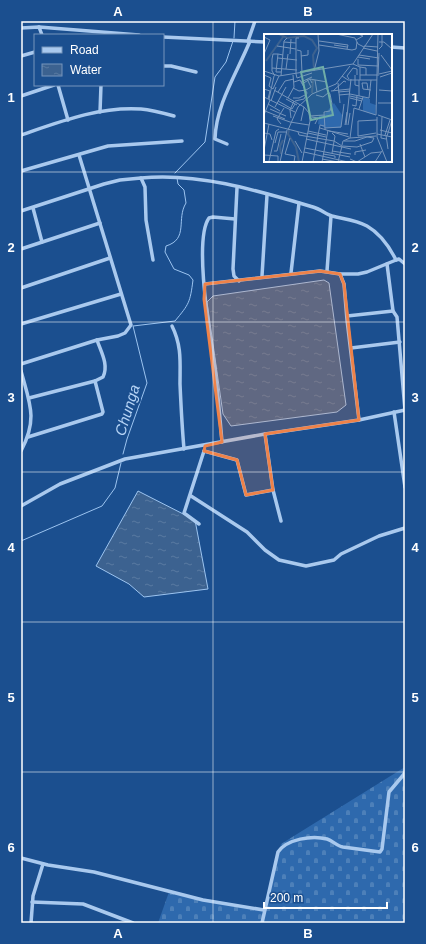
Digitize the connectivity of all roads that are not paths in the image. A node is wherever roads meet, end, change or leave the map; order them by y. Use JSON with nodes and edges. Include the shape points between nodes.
{"nodes":[{"id":1,"x":255,"y":21,"type":"edge"},
{"id":2,"x":39,"y":27,"type":"junction"},
{"id":3,"x":21,"y":28,"type":"edge"},
{"id":4,"x":97,"y":33,"type":"edge"},
{"id":5,"x":42,"y":34,"type":"edge"},
{"id":6,"x":118,"y":34,"type":"edge"},
{"id":7,"x":164,"y":37,"type":"edge"},
{"id":8,"x":249,"y":41,"type":"junction"},
{"id":9,"x":264,"y":42,"type":"edge"},
{"id":10,"x":392,"y":47,"type":"edge"},
{"id":11,"x":405,"y":48,"type":"edge"},
{"id":12,"x":34,"y":52,"type":"edge"},
{"id":13,"x":21,"y":56,"type":"edge"},
{"id":14,"x":164,"y":66,"type":"edge"},
{"id":15,"x":196,"y":72,"type":"dead end"},
{"id":16,"x":51,"y":86,"type":"edge"},
{"id":17,"x":58,"y":86,"type":"edge"},
{"id":18,"x":101,"y":86,"type":"edge"},
{"id":19,"x":21,"y":96,"type":"edge"},
{"id":20,"x":100,"y":112,"type":"junction"},
{"id":21,"x":174,"y":116,"type":"dead end"},
{"id":22,"x":68,"y":120,"type":"junction"},
{"id":23,"x":21,"y":134,"type":"edge"},
{"id":24,"x":182,"y":141,"type":"dead end"},
{"id":25,"x":227,"y":144,"type":"dead end"},
{"id":26,"x":79,"y":155,"type":"junction"},
{"id":27,"x":21,"y":172,"type":"edge"},
{"id":28,"x":141,"y":178,"type":"junction"},
{"id":29,"x":237,"y":188,"type":"junction"},
{"id":30,"x":90,"y":190,"type":"junction"},
{"id":31,"x":267,"y":195,"type":"junction"},
{"id":32,"x":298,"y":203,"type":"junction"},
{"id":33,"x":33,"y":208,"type":"junction"},
{"id":34,"x":21,"y":211,"type":"edge"},
{"id":35,"x":331,"y":216,"type":"junction"},
{"id":36,"x":235,"y":219,"type":"junction"},
{"id":37,"x":100,"y":223,"type":"junction"},
{"id":38,"x":42,"y":242,"type":"junction"},
{"id":39,"x":21,"y":249,"type":"edge"},
{"id":40,"x":110,"y":258,"type":"junction"},
{"id":41,"x":153,"y":260,"type":"dead end"},
{"id":42,"x":396,"y":260,"type":"junction"},
{"id":43,"x":387,"y":264,"type":"junction"},
{"id":44,"x":405,"y":264,"type":"edge"},
{"id":45,"x":327,"y":271,"type":"junction"},
{"id":46,"x":292,"y":273,"type":"junction"},
{"id":47,"x":340,"y":274,"type":"junction"},
{"id":48,"x":262,"y":276,"type":"junction"},
{"id":49,"x":239,"y":281,"type":"junction"},
{"id":50,"x":205,"y":284,"type":"junction"},
{"id":51,"x":21,"y":288,"type":"edge"},
{"id":52,"x":121,"y":294,"type":"junction"},
{"id":53,"x":394,"y":310,"type":"junction"},
{"id":54,"x":347,"y":316,"type":"junction"},
{"id":55,"x":21,"y":324,"type":"edge"},
{"id":56,"x":172,"y":326,"type":"dead end"},
{"id":57,"x":97,"y":340,"type":"junction"},
{"id":58,"x":400,"y":342,"type":"junction"},
{"id":59,"x":351,"y":348,"type":"junction"},
{"id":60,"x":21,"y":364,"type":"edge"},
{"id":61,"x":21,"y":371,"type":"edge"},
{"id":62,"x":95,"y":381,"type":"junction"},
{"id":63,"x":29,"y":398,"type":"junction"},
{"id":64,"x":405,"y":410,"type":"edge"},
{"id":65,"x":394,"y":412,"type":"junction"},
{"id":66,"x":359,"y":420,"type":"junction"},
{"id":67,"x":265,"y":434,"type":"junction"},
{"id":68,"x":28,"y":437,"type":"junction"},
{"id":69,"x":222,"y":442,"type":"junction"},
{"id":70,"x":206,"y":446,"type":"junction"},
{"id":71,"x":184,"y":449,"type":"junction"},
{"id":72,"x":21,"y":451,"type":"edge"},
{"id":73,"x":204,"y":452,"type":"junction"},
{"id":74,"x":405,"y":487,"type":"edge"},
{"id":75,"x":273,"y":490,"type":"junction"},
{"id":76,"x":191,"y":496,"type":"junction"},
{"id":77,"x":21,"y":506,"type":"edge"},
{"id":78,"x":281,"y":521,"type":"dead end"},
{"id":79,"x":199,"y":524,"type":"dead end"},
{"id":80,"x":405,"y":528,"type":"edge"},
{"id":81,"x":405,"y":773,"type":"edge"},
{"id":82,"x":21,"y":858,"type":"edge"},
{"id":83,"x":43,"y":864,"type":"junction"},
{"id":84,"x":32,"y":902,"type":"junction"},
{"id":85,"x":264,"y":910,"type":"junction"},
{"id":86,"x":31,"y":923,"type":"edge"},
{"id":87,"x":133,"y":923,"type":"edge"},
{"id":88,"x":262,"y":923,"type":"edge"}],
"edges":[{"from":1,"to":8,"type":"street"},
{"from":2,"to":3,"type":"street"},
{"from":2,"to":4,"type":"street"},
{"from":2,"to":5,"type":"street"},
{"from":4,"to":6,"type":"street"},
{"from":7,"to":8,"type":"street"},
{"from":8,"to":9,"type":"street"},
{"from":8,"to":25,"type":"street","via":[[215,124],[215,139]]},
{"from":10,"to":11,"type":"street"},
{"from":12,"to":13,"type":"street"},
{"from":14,"to":15,"type":"street"},
{"from":16,"to":19,"type":"street"},
{"from":17,"to":22,"type":"street"},
{"from":18,"to":20,"type":"street"},
{"from":20,"to":21,"type":"street","via":[[140,109]]},
{"from":20,"to":22,"type":"street"},
{"from":22,"to":23,"type":"street"},
{"from":24,"to":26,"type":"street","via":[[108,146]]},
{"from":26,"to":27,"type":"street"},
{"from":26,"to":30,"type":"street"},
{"from":28,"to":29,"type":"street","via":[[185,177]]},
{"from":28,"to":30,"type":"street","via":[[120,180]]},
{"from":28,"to":41,"type":"street","via":[[146,193],[146,220]]},
{"from":29,"to":31,"type":"street"},
{"from":29,"to":36,"type":"street"},
{"from":30,"to":33,"type":"street"},
{"from":30,"to":37,"type":"street"},
{"from":31,"to":32,"type":"street"},
{"from":31,"to":48,"type":"street"},
{"from":32,"to":35,"type":"street"},
{"from":32,"to":46,"type":"street"},
{"from":33,"to":34,"type":"street"},
{"from":33,"to":38,"type":"street"},
{"from":35,"to":42,"type":"street","via":[[371,228],[387,243]]},
{"from":35,"to":45,"type":"street"},
{"from":36,"to":49,"type":"street","via":[[233,269],[234,276]]},
{"from":36,"to":50,"type":"street","via":[[213,217],[208,221],[204,238]]},
{"from":37,"to":38,"type":"street"},
{"from":37,"to":40,"type":"street"},
{"from":38,"to":39,"type":"street"},
{"from":40,"to":51,"type":"street"},
{"from":40,"to":52,"type":"street"},
{"from":42,"to":43,"type":"street"},
{"from":42,"to":44,"type":"street","via":[[399,259]]},
{"from":43,"to":47,"type":"street","via":[[367,272]]},
{"from":43,"to":53,"type":"street"},
{"from":45,"to":46,"type":"street"},
{"from":45,"to":47,"type":"street"},
{"from":46,"to":48,"type":"street"},
{"from":47,"to":54,"type":"street","via":[[344,284]]},
{"from":48,"to":49,"type":"street"},
{"from":49,"to":50,"type":"street"},
{"from":50,"to":69,"type":"street","via":[[204,299]]},
{"from":52,"to":55,"type":"street"},
{"from":52,"to":57,"type":"street","via":[[131,325],[129,329],[118,336]]},
{"from":53,"to":54,"type":"street"},
{"from":53,"to":58,"type":"street"},
{"from":54,"to":59,"type":"street"},
{"from":56,"to":71,"type":"street","via":[[179,343],[181,362]]},
{"from":57,"to":60,"type":"street"},
{"from":57,"to":62,"type":"street","via":[[105,370],[103,377]]},
{"from":58,"to":59,"type":"street"},
{"from":58,"to":64,"type":"street"},
{"from":59,"to":66,"type":"street"},
{"from":61,"to":63,"type":"street"},
{"from":62,"to":63,"type":"street"},
{"from":62,"to":68,"type":"street","via":[[102,414]]},
{"from":63,"to":68,"type":"street","via":[[32,420]]},
{"from":64,"to":65,"type":"street"},
{"from":65,"to":66,"type":"street"},
{"from":65,"to":74,"type":"street"},
{"from":66,"to":67,"type":"street"},
{"from":67,"to":69,"type":"street"},
{"from":67,"to":75,"type":"street"},
{"from":68,"to":72,"type":"street"},
{"from":69,"to":70,"type":"street"},
{"from":70,"to":71,"type":"street"},
{"from":70,"to":73,"type":"street"},
{"from":71,"to":77,"type":"street","via":[[117,462],[60,484]]},
{"from":73,"to":75,"type":"street","via":[[237,460],[246,495]]},
{"from":73,"to":76,"type":"street"},
{"from":75,"to":78,"type":"street"},
{"from":76,"to":79,"type":"street","via":[[184,513]]},
{"from":76,"to":80,"type":"street","via":[[247,532],[279,560],[306,566],[334,560],[379,536]]},
{"from":81,"to":85,"type":"street","via":[[389,792],[380,852],[343,848],[332,841],[320,838],[298,840],[284,846],[278,852]]},
{"from":82,"to":83,"type":"street"},
{"from":83,"to":84,"type":"street"},
{"from":83,"to":85,"type":"street","via":[[94,872],[203,900]]},
{"from":84,"to":86,"type":"street"},
{"from":84,"to":87,"type":"street","via":[[83,904]]},
{"from":85,"to":88,"type":"street"}]}
